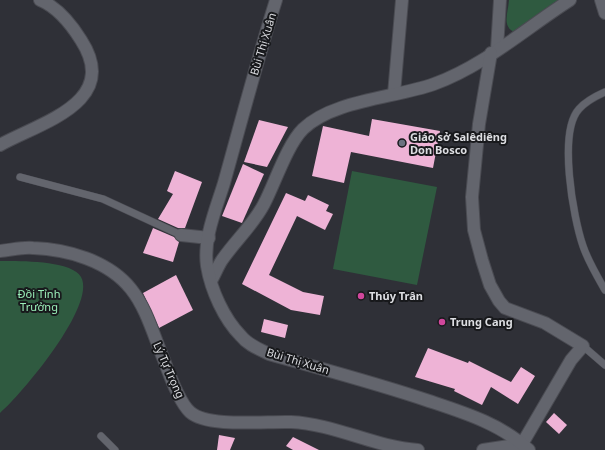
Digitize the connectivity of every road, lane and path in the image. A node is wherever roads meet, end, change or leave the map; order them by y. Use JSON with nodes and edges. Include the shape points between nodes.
{"nodes":[{"id":1,"x":40,"y":0,"type":"edge"},
{"id":2,"x":276,"y":0,"type":"edge"},
{"id":3,"x":402,"y":0,"type":"edge"},
{"id":4,"x":500,"y":0,"type":"edge"},
{"id":5,"x":570,"y":0,"type":"edge"},
{"id":6,"x":601,"y":0,"type":"edge"},
{"id":7,"x":605,"y":13,"type":"edge"},
{"id":8,"x":494,"y":51,"type":"junction"},
{"id":9,"x":605,"y":92,"type":"edge"},
{"id":10,"x":394,"y":94,"type":"junction"},
{"id":11,"x":0,"y":146,"type":"edge"},
{"id":12,"x":20,"y":177,"type":"dead end"},
{"id":13,"x":181,"y":235,"type":"joint"},
{"id":14,"x":209,"y":238,"type":"junction"},
{"id":15,"x":0,"y":251,"type":"edge"},
{"id":16,"x":212,"y":281,"type":"junction"},
{"id":17,"x":605,"y":290,"type":"edge"},
{"id":18,"x":583,"y":346,"type":"junction"},
{"id":19,"x":605,"y":365,"type":"edge"},
{"id":20,"x":101,"y":436,"type":"dead end"},
{"id":21,"x":523,"y":448,"type":"edge"},
{"id":22,"x":115,"y":450,"type":"edge"},
{"id":23,"x":418,"y":450,"type":"edge"},
{"id":24,"x":483,"y":450,"type":"edge"}],
"edges":[{"from":1,"to":11,"type":"street","via":[[74,28],[84,45],[92,60],[93,74],[90,86],[81,100],[68,111]]},
{"from":2,"to":14,"type":"street","name":"Bùi Thị Xuân"},
{"from":3,"to":10,"type":"street"},
{"from":4,"to":8,"type":"street"},
{"from":5,"to":8,"type":"street"},
{"from":6,"to":7,"type":"street"},
{"from":8,"to":10,"type":"street","via":[[461,72],[433,84]]},
{"from":8,"to":18,"type":"street","via":[[479,124],[472,197],[474,230],[482,260],[490,285],[505,308],[545,323]]},
{"from":9,"to":17,"type":"lane","via":[[579,109],[572,122],[569,148],[570,191],[583,246]]},
{"from":10,"to":16,"type":"street","via":[[354,104],[322,116],[303,129],[292,145],[264,205],[222,261]]},
{"from":12,"to":13,"type":"lane","via":[[103,199]]},
{"from":13,"to":14,"type":"street"},
{"from":14,"to":16,"type":"street","name":"Bùi Thị Xuân","via":[[207,266]]},
{"from":15,"to":23,"type":"street","name":"Lý Tự Trọng","via":[[32,247],[59,250],[88,258],[116,275],[131,289],[147,318],[180,396],[189,411],[203,420],[292,422],[335,429],[381,444]]},
{"from":16,"to":21,"type":"street","name":"Bùi Thị Xuân","via":[[229,321],[241,337],[255,347],[269,354],[456,410],[501,428]]},
{"from":18,"to":19,"type":"lane"},
{"from":18,"to":21,"type":"street","via":[[571,360]]},
{"from":20,"to":22,"type":"lane"},
{"from":21,"to":24,"type":"street"}]}
